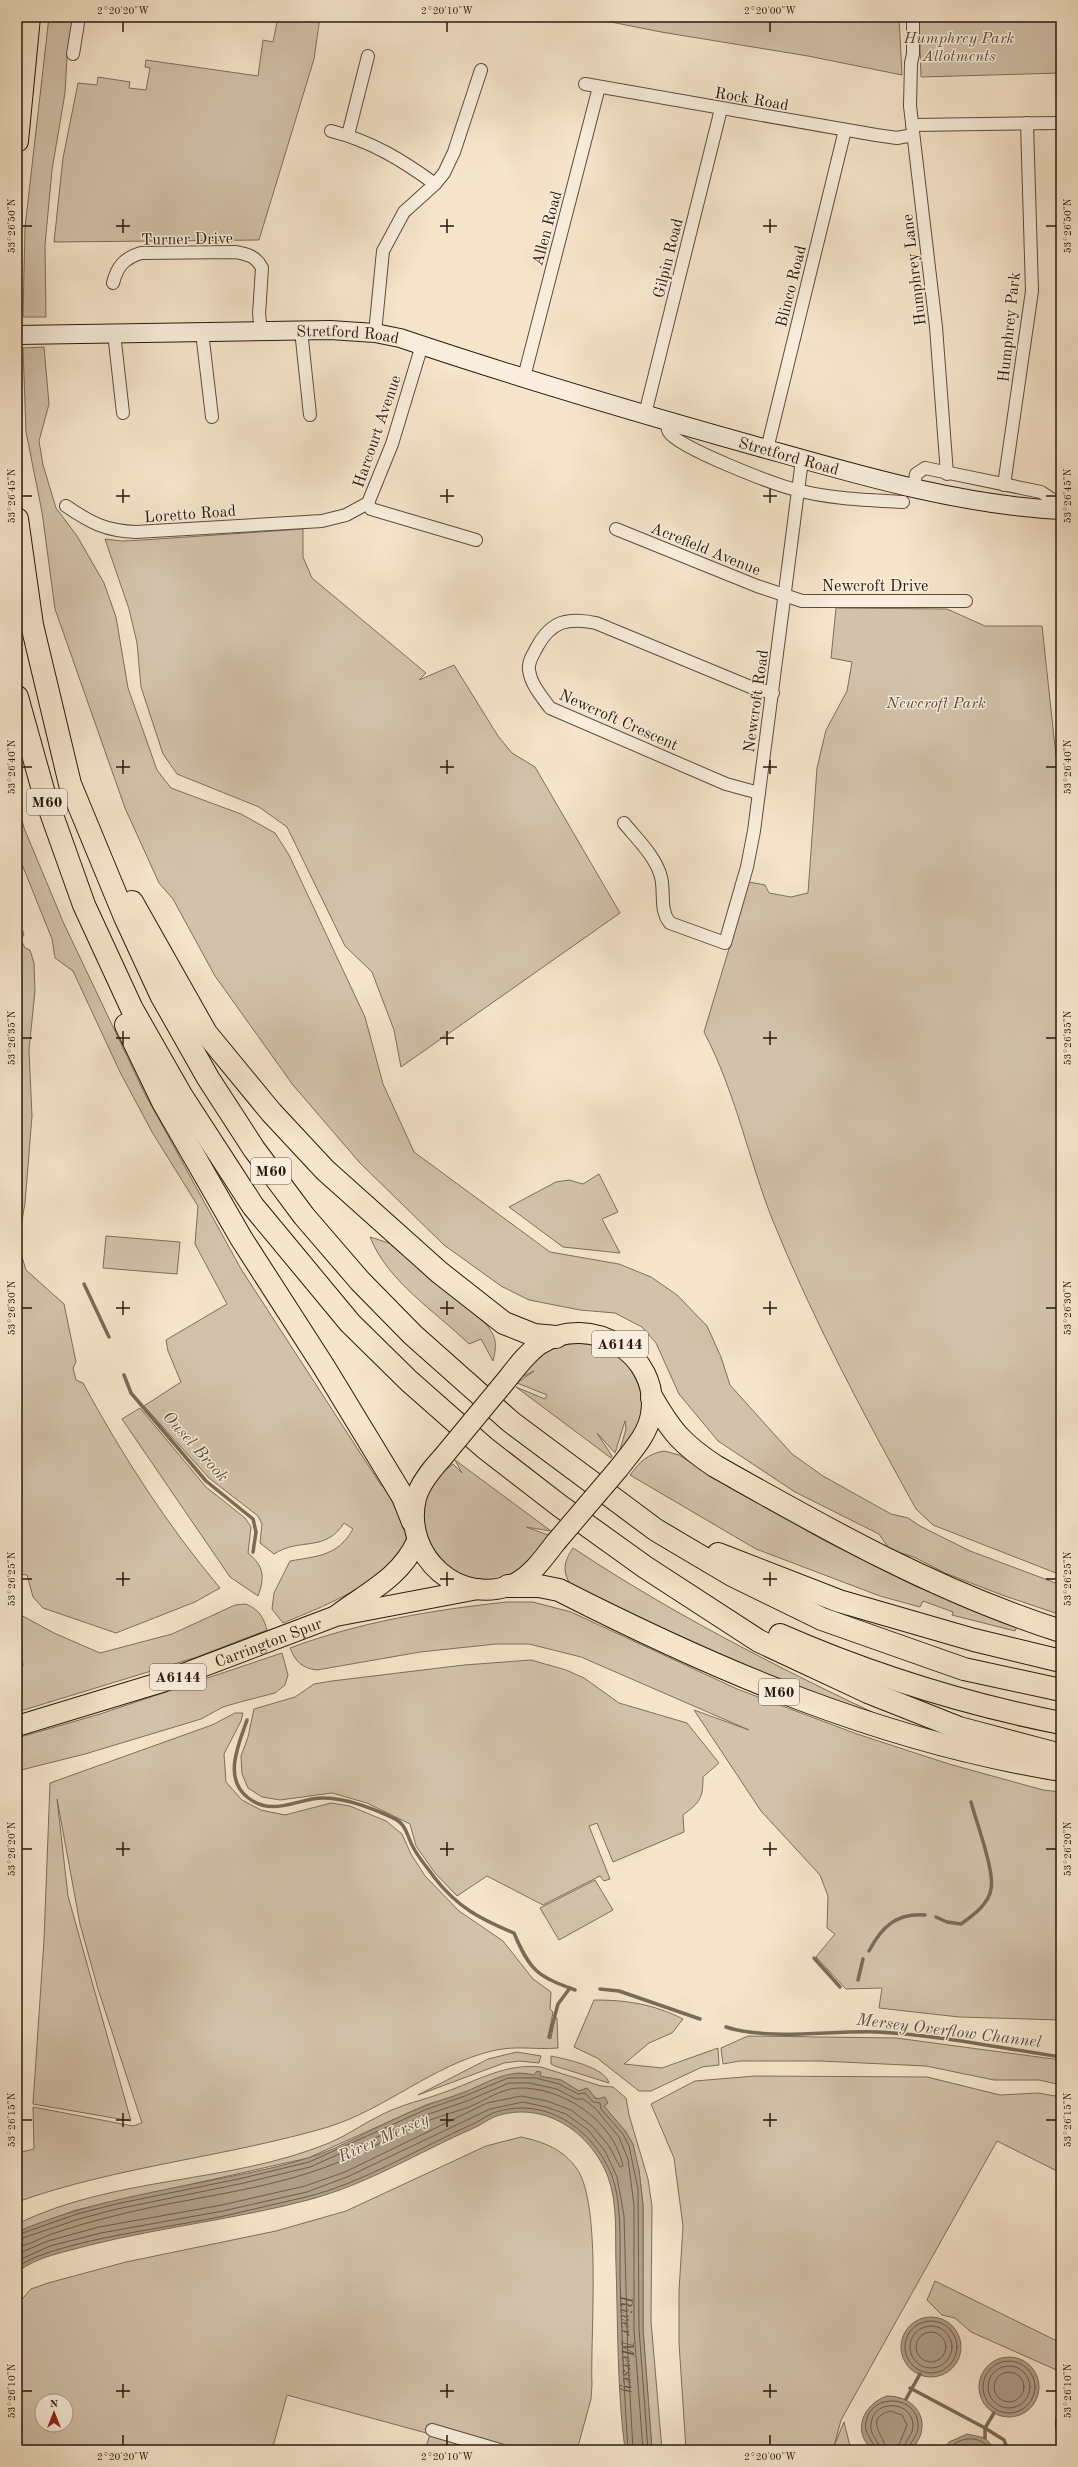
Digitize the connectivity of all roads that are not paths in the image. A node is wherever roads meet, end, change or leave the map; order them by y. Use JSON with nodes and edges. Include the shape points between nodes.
{"nodes":[{"id":1,"x":30,"y":17,"type":"edge"},
{"id":2,"x":79,"y":17,"type":"edge"},
{"id":3,"x":906,"y":17,"type":"edge"},
{"id":4,"x":913,"y":17,"type":"edge"},
{"id":5,"x":73,"y":54,"type":"dead end"},
{"id":6,"x":368,"y":56,"type":"dead end"},
{"id":7,"x":911,"y":63,"type":"junction"},
{"id":8,"x":481,"y":70,"type":"dead end"},
{"id":9,"x":585,"y":84,"type":"dead end"},
{"id":10,"x":599,"y":87,"type":"junction"},
{"id":11,"x":721,"y":109,"type":"junction"},
{"id":12,"x":1027,"y":123,"type":"junction"},
{"id":13,"x":1061,"y":123,"type":"edge"},
{"id":14,"x":845,"y":130,"type":"junction"},
{"id":15,"x":913,"y":130,"type":"junction"},
{"id":16,"x":331,"y":131,"type":"dead end"},
{"id":17,"x":348,"y":135,"type":"junction"},
{"id":18,"x":17,"y":141,"type":"edge"},
{"id":19,"x":435,"y":184,"type":"junction"},
{"id":20,"x":113,"y":283,"type":"dead end"},
{"id":21,"x":301,"y":330,"type":"junction"},
{"id":22,"x":261,"y":331,"type":"junction"},
{"id":23,"x":202,"y":332,"type":"junction"},
{"id":24,"x":375,"y":333,"type":"junction"},
{"id":25,"x":114,"y":334,"type":"junction"},
{"id":26,"x":17,"y":335,"type":"edge"},
{"id":27,"x":422,"y":345,"type":"junction"},
{"id":28,"x":524,"y":377,"type":"junction"},
{"id":29,"x":123,"y":413,"type":"dead end"},
{"id":30,"x":645,"y":414,"type":"junction"},
{"id":31,"x":310,"y":416,"type":"dead end"},
{"id":32,"x":212,"y":417,"type":"dead end"},
{"id":33,"x":666,"y":421,"type":"junction"},
{"id":34,"x":766,"y":449,"type":"junction"},
{"id":35,"x":802,"y":460,"type":"junction"},
{"id":36,"x":947,"y":474,"type":"junction"},
{"id":37,"x":1004,"y":485,"type":"junction"},
{"id":38,"x":797,"y":490,"type":"junction"},
{"id":39,"x":925,"y":492,"type":"junction"},
{"id":40,"x":903,"y":502,"type":"dead end"},
{"id":41,"x":368,"y":503,"type":"junction"},
{"id":42,"x":66,"y":506,"type":"dead end"},
{"id":43,"x":1059,"y":510,"type":"edge"},
{"id":44,"x":17,"y":519,"type":"edge"},
{"id":45,"x":322,"y":521,"type":"joint"},
{"id":46,"x":616,"y":529,"type":"dead end"},
{"id":47,"x":476,"y":540,"type":"dead end"},
{"id":48,"x":785,"y":593,"type":"junction"},
{"id":49,"x":966,"y":601,"type":"dead end"},
{"id":50,"x":773,"y":693,"type":"junction"},
{"id":51,"x":47,"y":696,"type":"junction"},
{"id":52,"x":17,"y":697,"type":"edge"},
{"id":53,"x":759,"y":793,"type":"junction"},
{"id":54,"x":624,"y":823,"type":"dead end"},
{"id":55,"x":84,"y":904,"type":"junction"},
{"id":56,"x":556,"y":1337,"type":"junction"},
{"id":57,"x":652,"y":1398,"type":"junction"},
{"id":58,"x":656,"y":1530,"type":"junction"},
{"id":59,"x":415,"y":1531,"type":"junction"},
{"id":60,"x":644,"y":1567,"type":"junction"},
{"id":61,"x":508,"y":1586,"type":"junction"},
{"id":62,"x":478,"y":1589,"type":"junction"},
{"id":63,"x":336,"y":1616,"type":"junction"},
{"id":64,"x":1061,"y":1631,"type":"edge"},
{"id":65,"x":1061,"y":1661,"type":"edge"},
{"id":66,"x":1061,"y":1690,"type":"edge"},
{"id":67,"x":1061,"y":1722,"type":"edge"},
{"id":68,"x":17,"y":1726,"type":"edge"},
{"id":69,"x":1061,"y":1755,"type":"edge"},
{"id":70,"x":1061,"y":1770,"type":"edge"},
{"id":71,"x":432,"y":2430,"type":"dead end"},
{"id":72,"x":500,"y":2450,"type":"edge"}],
"edges":[{"from":1,"to":18,"type":"highway"},
{"from":2,"to":5,"type":"street"},
{"from":3,"to":7,"type":"street","name":"Humphrey Lane"},
{"from":4,"to":7,"type":"street","name":"Humphrey Lane","via":[[914,54]]},
{"from":6,"to":17,"type":"street"},
{"from":7,"to":15,"type":"street","name":"Humphrey Lane","via":[[910,106]]},
{"from":8,"to":19,"type":"street","via":[[454,152]]},
{"from":9,"to":10,"type":"street","name":"Rock Road"},
{"from":10,"to":11,"type":"street","name":"Rock Road"},
{"from":10,"to":28,"type":"street","name":"Allen Road"},
{"from":11,"to":14,"type":"street","name":"Rock Road"},
{"from":11,"to":30,"type":"street","name":"Gilpin Road"},
{"from":12,"to":13,"type":"street"},
{"from":12,"to":15,"type":"street"},
{"from":12,"to":37,"type":"street","name":"Humphrey Park","via":[[1032,291]]},
{"from":14,"to":15,"type":"street","name":"Rock Road","via":[[897,138]]},
{"from":14,"to":34,"type":"street","name":"Blinco Road"},
{"from":15,"to":36,"type":"street","name":"Humphrey Lane","via":[[936,327]]},
{"from":16,"to":17,"type":"street"},
{"from":17,"to":19,"type":"street","via":[[387,152]]},
{"from":19,"to":24,"type":"street","via":[[404,212],[383,251]]},
{"from":20,"to":22,"type":"street","name":"Turner Drive","via":[[116,261],[132,256],[152,252],[248,254],[258,261],[262,268],[258,314]]},
{"from":21,"to":22,"type":"main road","name":"Stretford Road"},
{"from":21,"to":24,"type":"main road","name":"Stretford Road"},
{"from":21,"to":31,"type":"street"},
{"from":22,"to":23,"type":"main road","name":"Stretford Road"},
{"from":23,"to":25,"type":"main road","name":"Stretford Road"},
{"from":23,"to":32,"type":"street"},
{"from":24,"to":27,"type":"main road","name":"Stretford Road"},
{"from":25,"to":26,"type":"main road","name":"Stretford Road"},
{"from":25,"to":29,"type":"street"},
{"from":27,"to":28,"type":"main road","name":"Stretford Road"},
{"from":27,"to":41,"type":"street","name":"Harcourt Avenue","via":[[392,444]]},
{"from":28,"to":30,"type":"main road","name":"Stretford Road"},
{"from":30,"to":33,"type":"main road","name":"Stretford Road"},
{"from":33,"to":34,"type":"main road","name":"Stretford Road"},
{"from":33,"to":38,"type":"street","name":"Stretford Road","via":[[668,432],[674,438],[702,453]]},
{"from":34,"to":35,"type":"main road","name":"Stretford Road"},
{"from":35,"to":38,"type":"street","name":"Newcroft Road"},
{"from":35,"to":39,"type":"main road","name":"Stretford Road"},
{"from":36,"to":37,"type":"street","name":"Stretford Road"},
{"from":36,"to":39,"type":"street","name":"Stretford Road","via":[[921,470],[916,474]]},
{"from":37,"to":43,"type":"street","name":"Stretford Road","via":[[1048,495]]},
{"from":38,"to":40,"type":"street","name":"Stretford Road","via":[[856,500]]},
{"from":38,"to":48,"type":"street","name":"Newcroft Road"},
{"from":39,"to":43,"type":"main road","name":"Stretford Road"},
{"from":41,"to":45,"type":"street","name":"Harcourt Avenue","via":[[346,515]]},
{"from":41,"to":47,"type":"street","via":[[371,509]]},
{"from":42,"to":45,"type":"street","name":"Loretto Road","via":[[91,523],[114,531],[136,532]]},
{"from":44,"to":51,"type":"highway","number":"M60","via":[[32,625]]},
{"from":46,"to":48,"type":"street","name":"Acrefield Avenue","via":[[757,586]]},
{"from":48,"to":49,"type":"street","name":"Newcroft Drive","via":[[802,601]]},
{"from":48,"to":50,"type":"street","name":"Newcroft Road"},
{"from":50,"to":53,"type":"street","name":"Newcroft Road"},
{"from":50,"to":53,"type":"street","name":"Newcroft Crescent","via":[[753,688],[596,623],[583,620],[558,624],[545,632],[529,662],[533,684],[550,708],[726,784]]},
{"from":51,"to":56,"type":"highway","number":"M60","via":[[84,795],[126,891],[206,1033],[270,1112],[325,1170],[439,1272],[504,1323],[534,1335]]},
{"from":51,"to":58,"type":"highway","number":"M60","via":[[70,784],[125,917],[161,995],[208,1078],[254,1149],[304,1216],[360,1281],[413,1335],[511,1422]]},
{"from":52,"to":55,"type":"highway","number":"M60","via":[[43,790]]},
{"from":53,"to":54,"type":"street","name":"Newcroft Road","via":[[747,867],[726,943],[670,923],[664,911],[662,878],[658,869]]},
{"from":55,"to":59,"type":"highway","number":"M60","via":[[97,965],[163,1102],[241,1238],[324,1367],[402,1497]]},
{"from":55,"to":60,"type":"highway","number":"M60","via":[[132,1009],[181,1096],[253,1206],[350,1323],[398,1371],[485,1448]]},
{"from":56,"to":57,"type":"main road","number":"A6144","via":[[581,1333],[608,1338],[617,1343],[634,1356],[642,1367]]},
{"from":56,"to":59,"type":"main road","number":"A6144","bridge":true,"via":[[541,1344],[529,1354],[433,1468],[417,1496]]},
{"from":57,"to":61,"type":"main road","number":"A6144","bridge":true,"via":[[651,1414],[644,1435],[619,1468],[530,1572]]},
{"from":57,"to":64,"type":"highway","via":[[670,1429],[714,1466],[912,1573],[1006,1614]]},
{"from":58,"to":65,"type":"highway","number":"M60","via":[[839,1601],[974,1640]]},
{"from":58,"to":66,"type":"highway","number":"M60","via":[[732,1575],[822,1619],[964,1668]]},
{"from":59,"to":62,"type":"main road","number":"A6144","via":[[432,1566],[462,1586]]},
{"from":59,"to":63,"type":"main road","name":"Carrington Spur","number":"A6144","via":[[407,1560],[395,1573]]},
{"from":60,"to":67,"type":"highway","number":"M60","via":[[718,1608],[809,1648],[960,1699]]},
{"from":60,"to":69,"type":"highway","number":"M60","via":[[759,1641],[868,1692],[959,1728]]},
{"from":61,"to":62,"type":"main road","number":"A6144"},
{"from":61,"to":70,"type":"highway","number":"M60","via":[[539,1586],[559,1590],[707,1663],[856,1720],[976,1755]]},
{"from":62,"to":63,"type":"main road","name":"Carrington Spur","number":"A6144"},
{"from":63,"to":68,"type":"main road","name":"Carrington Spur","number":"A6144","via":[[162,1682]]},
{"from":71,"to":72,"type":"street"}]}
